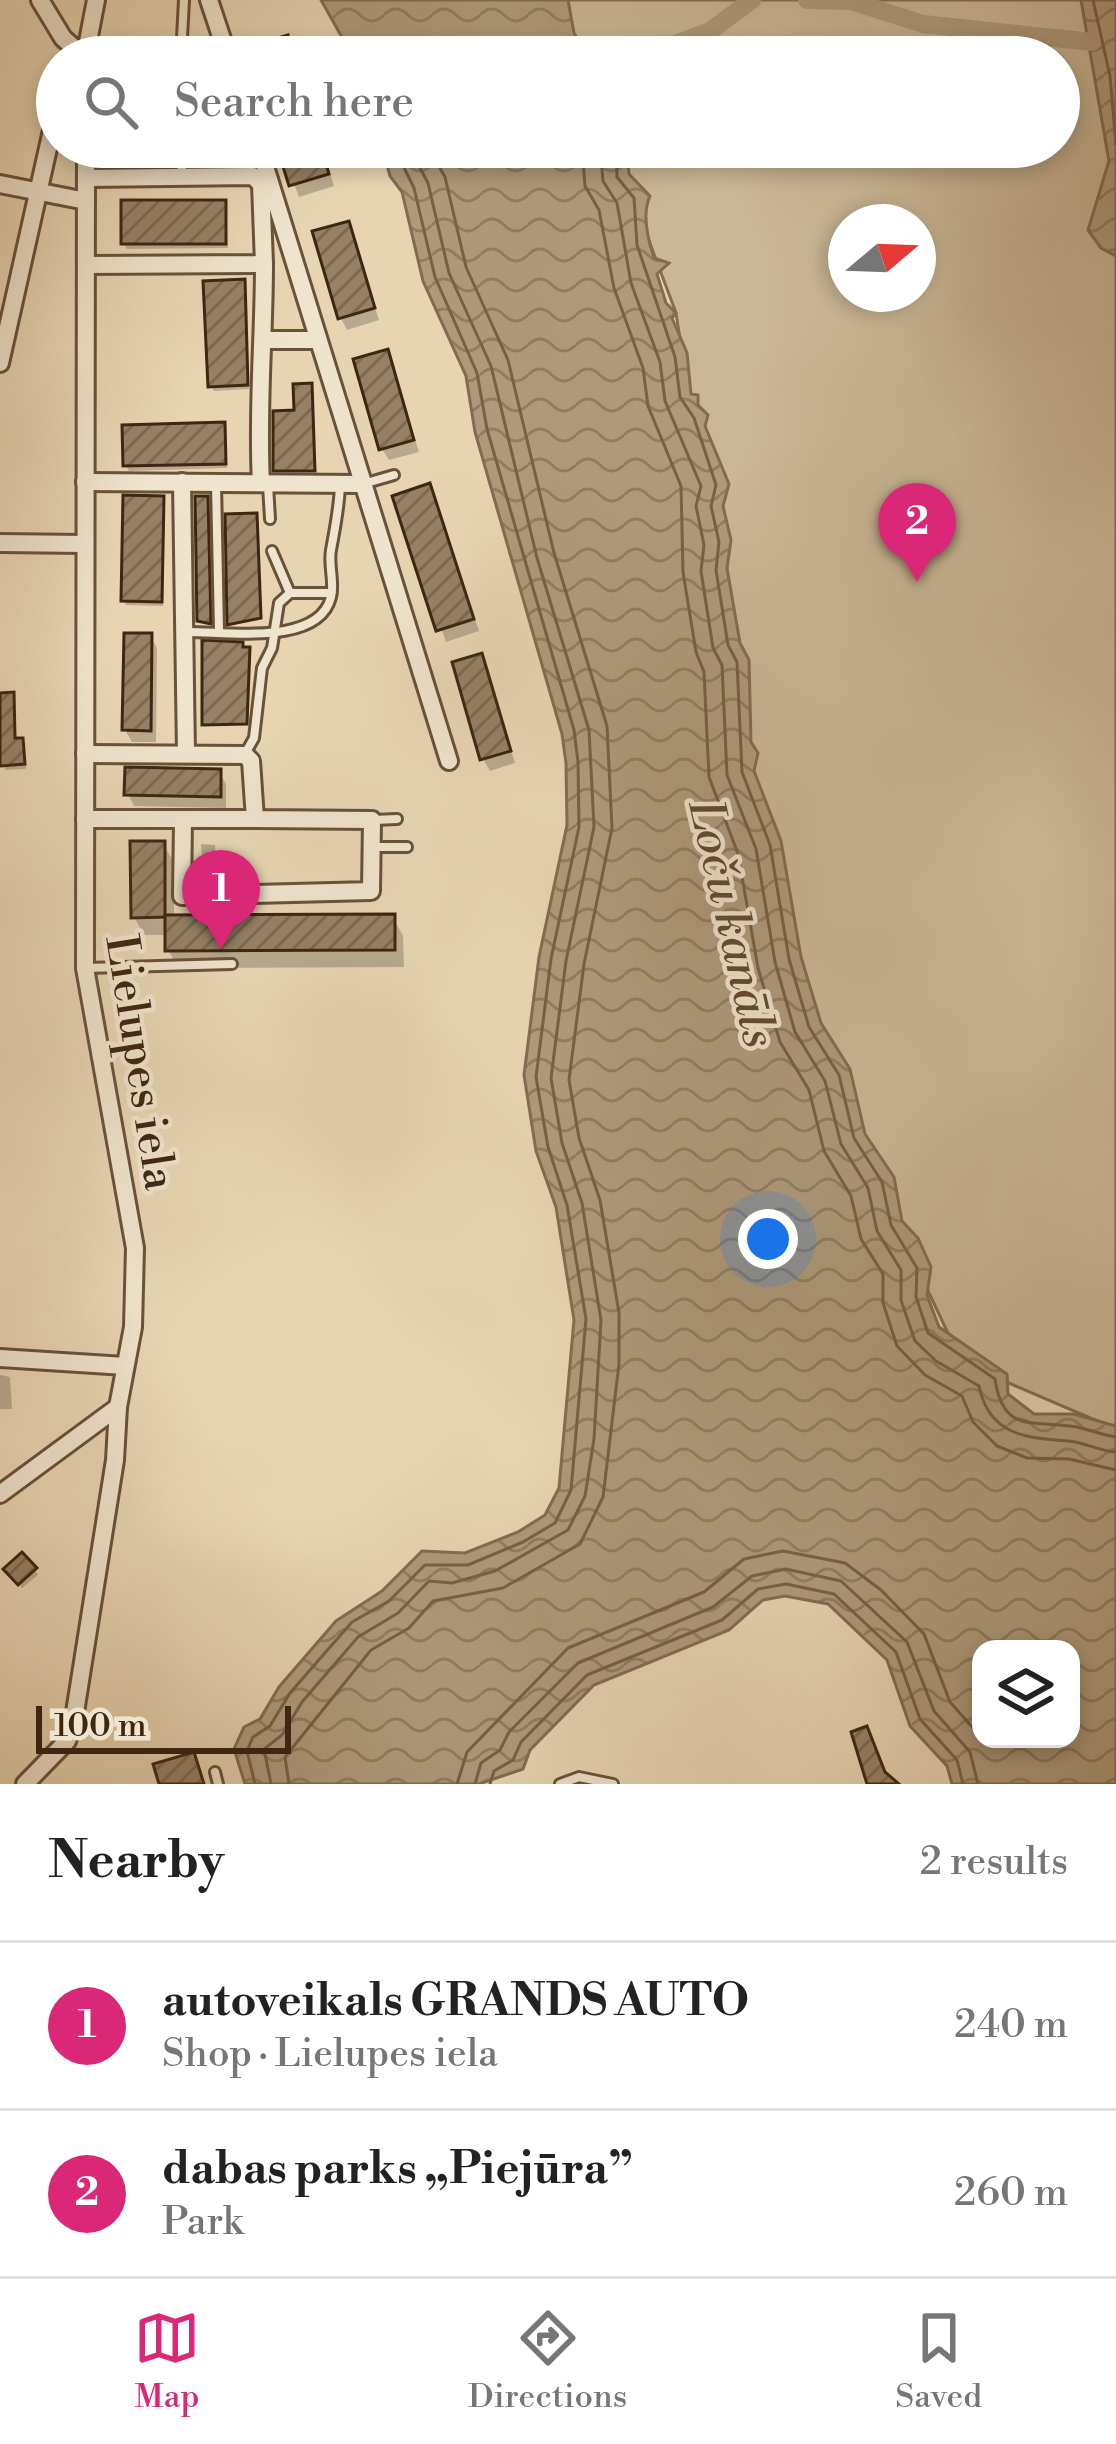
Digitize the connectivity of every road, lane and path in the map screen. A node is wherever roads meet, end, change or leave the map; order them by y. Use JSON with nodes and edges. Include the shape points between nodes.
{"nodes":[{"id":1,"x":40,"y":0,"type":"edge"},
{"id":2,"x":96,"y":0,"type":"edge"},
{"id":3,"x":184,"y":0,"type":"edge"},
{"id":4,"x":209,"y":0,"type":"edge"},
{"id":5,"x":62,"y":36,"type":"edge"},
{"id":6,"x":88,"y":36,"type":"edge"},
{"id":7,"x":182,"y":36,"type":"edge"},
{"id":8,"x":221,"y":36,"type":"edge"},
{"id":9,"x":41,"y":168,"type":"edge"},
{"id":10,"x":86,"y":168,"type":"edge"},
{"id":11,"x":182,"y":168,"type":"edge"},
{"id":12,"x":263,"y":168,"type":"edge"},
{"id":13,"x":182,"y":177,"type":"junction"},
{"id":14,"x":86,"y":178,"type":"junction"},
{"id":15,"x":265,"y":182,"type":"junction"},
{"id":16,"x":0,"y":184,"type":"edge"},
{"id":17,"x":34,"y":195,"type":"junction"},
{"id":18,"x":86,"y":201,"type":"junction"},
{"id":19,"x":264,"y":264,"type":"junction"},
{"id":20,"x":86,"y":266,"type":"junction"},
{"id":21,"x":264,"y":340,"type":"junction"},
{"id":22,"x":318,"y":340,"type":"junction"},
{"id":23,"x":0,"y":363,"type":"edge"},
{"id":24,"x":394,"y":475,"type":"dead end"},
{"id":25,"x":85,"y":482,"type":"junction"},
{"id":26,"x":182,"y":482,"type":"junction"},
{"id":27,"x":216,"y":483,"type":"junction"},
{"id":28,"x":265,"y":483,"type":"junction"},
{"id":29,"x":340,"y":484,"type":"junction"},
{"id":30,"x":362,"y":484,"type":"junction"},
{"id":31,"x":270,"y":519,"type":"dead end"},
{"id":32,"x":0,"y":543,"type":"edge"},
{"id":33,"x":84,"y":544,"type":"junction"},
{"id":34,"x":272,"y":551,"type":"dead end"},
{"id":35,"x":290,"y":592,"type":"junction"},
{"id":36,"x":331,"y":593,"type":"junction"},
{"id":37,"x":275,"y":630,"type":"junction"},
{"id":38,"x":185,"y":632,"type":"junction"},
{"id":39,"x":219,"y":632,"type":"junction"},
{"id":40,"x":85,"y":754,"type":"junction"},
{"id":41,"x":187,"y":754,"type":"junction"},
{"id":42,"x":245,"y":755,"type":"junction"},
{"id":43,"x":448,"y":761,"type":"dead end"},
{"id":44,"x":85,"y":819,"type":"junction"},
{"id":45,"x":255,"y":819,"type":"junction"},
{"id":46,"x":397,"y":819,"type":"dead end"},
{"id":47,"x":183,"y":820,"type":"junction"},
{"id":48,"x":373,"y":820,"type":"junction"},
{"id":49,"x":372,"y":847,"type":"junction"},
{"id":50,"x":407,"y":847,"type":"dead end"},
{"id":51,"x":232,"y":964,"type":"dead end"},
{"id":52,"x":85,"y":968,"type":"junction"},
{"id":53,"x":0,"y":1358,"type":"edge"},
{"id":54,"x":125,"y":1366,"type":"junction"},
{"id":55,"x":118,"y":1408,"type":"junction"},
{"id":56,"x":0,"y":1494,"type":"edge"},
{"id":57,"x":215,"y":1772,"type":"dead end"},
{"id":58,"x":25,"y":1784,"type":"edge"},
{"id":59,"x":218,"y":1784,"type":"edge"},
{"id":60,"x":560,"y":1784,"type":"edge"},
{"id":61,"x":614,"y":1784,"type":"edge"}],
"edges":[{"from":1,"to":5,"type":"street"},
{"from":2,"to":6,"type":"street"},
{"from":3,"to":7,"type":"lane"},
{"from":4,"to":8,"type":"street"},
{"from":9,"to":17,"type":"street"},
{"from":10,"to":14,"type":"street","name":"Lielupes iela"},
{"from":11,"to":13,"type":"lane"},
{"from":12,"to":15,"type":"street"},
{"from":13,"to":14,"type":"street"},
{"from":13,"to":15,"type":"street"},
{"from":14,"to":18,"type":"street","name":"Lielupes iela"},
{"from":15,"to":19,"type":"street"},
{"from":15,"to":22,"type":"street"},
{"from":16,"to":17,"type":"street"},
{"from":17,"to":18,"type":"street"},
{"from":17,"to":23,"type":"street"},
{"from":18,"to":20,"type":"street","name":"Lielupes iela"},
{"from":19,"to":20,"type":"street"},
{"from":19,"to":21,"type":"street"},
{"from":20,"to":25,"type":"street","name":"Lielupes iela"},
{"from":21,"to":22,"type":"street"},
{"from":21,"to":28,"type":"street","via":[[257,424]]},
{"from":22,"to":30,"type":"street"},
{"from":24,"to":30,"type":"lane"},
{"from":25,"to":26,"type":"street"},
{"from":25,"to":33,"type":"street","name":"Lielupes iela"},
{"from":26,"to":27,"type":"street"},
{"from":26,"to":38,"type":"street"},
{"from":27,"to":28,"type":"street"},
{"from":27,"to":39,"type":"lane"},
{"from":28,"to":29,"type":"street"},
{"from":28,"to":31,"type":"lane"},
{"from":29,"to":30,"type":"street"},
{"from":29,"to":36,"type":"lane"},
{"from":30,"to":43,"type":"street"},
{"from":32,"to":33,"type":"street"},
{"from":33,"to":40,"type":"street","name":"Lielupes iela"},
{"from":34,"to":35,"type":"lane"},
{"from":35,"to":36,"type":"lane"},
{"from":35,"to":37,"type":"lane","via":[[279,603]]},
{"from":36,"to":37,"type":"lane","via":[[316,622]]},
{"from":37,"to":39,"type":"lane"},
{"from":37,"to":42,"type":"lane"},
{"from":38,"to":39,"type":"lane"},
{"from":38,"to":41,"type":"street"},
{"from":40,"to":41,"type":"street"},
{"from":40,"to":44,"type":"street","name":"Lielupes iela"},
{"from":41,"to":42,"type":"street"},
{"from":42,"to":45,"type":"street"},
{"from":44,"to":47,"type":"street"},
{"from":44,"to":52,"type":"street","name":"Lielupes iela"},
{"from":45,"to":47,"type":"street","via":[[207,828]]},
{"from":45,"to":48,"type":"street"},
{"from":46,"to":48,"type":"lane"},
{"from":47,"to":49,"type":"street","via":[[182,896],[371,891]]},
{"from":48,"to":49,"type":"street"},
{"from":49,"to":50,"type":"lane"},
{"from":51,"to":52,"type":"lane"},
{"from":52,"to":54,"type":"street","name":"Lielupes iela","via":[[135,1248]]},
{"from":53,"to":54,"type":"street"},
{"from":54,"to":55,"type":"street","name":"Lielupes iela"},
{"from":55,"to":56,"type":"street"},
{"from":55,"to":58,"type":"street","name":"Lielupes iela","via":[[73,1725]]},
{"from":57,"to":59,"type":"lane"},
{"from":60,"to":61,"type":"lane","via":[[579,1777]]}]}
